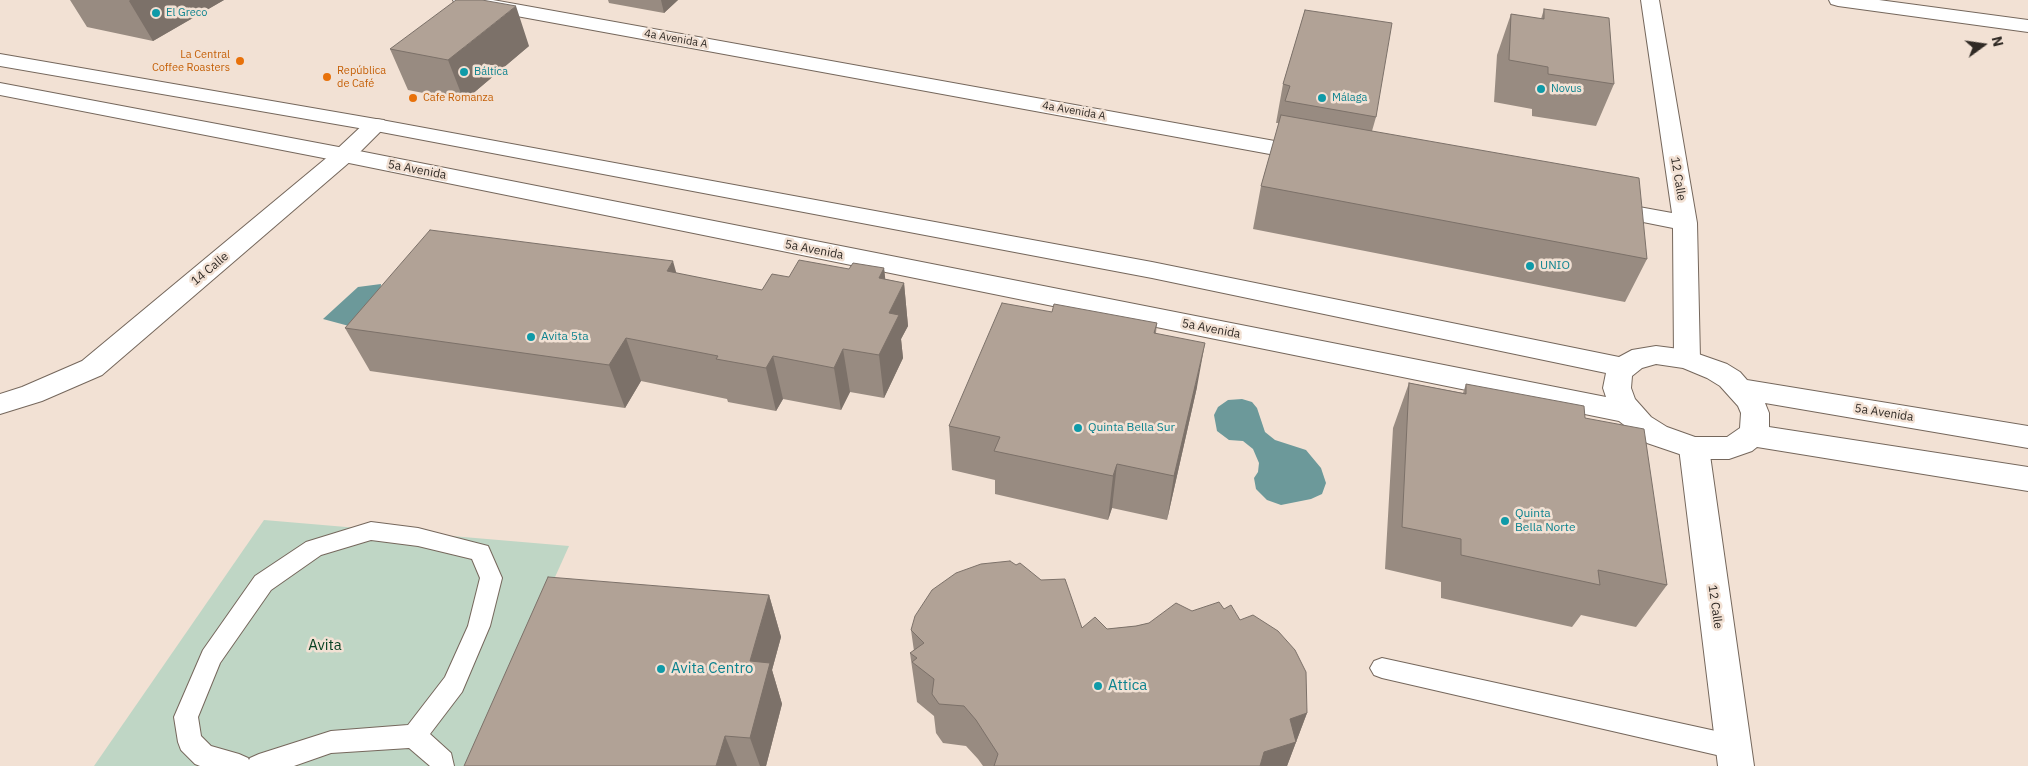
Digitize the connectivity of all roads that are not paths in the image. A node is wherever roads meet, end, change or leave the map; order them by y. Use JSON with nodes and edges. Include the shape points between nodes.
{"nodes":[{"id":1,"x":462,"y":0,"type":"edge"},
{"id":2,"x":1650,"y":0,"type":"edge"},
{"id":3,"x":1838,"y":0,"type":"edge"},
{"id":4,"x":1994,"y":0,"type":"edge"},
{"id":5,"x":2007,"y":23,"type":"junction"},
{"id":6,"x":2028,"y":26,"type":"edge"},
{"id":7,"x":0,"y":60,"type":"edge"},
{"id":8,"x":0,"y":89,"type":"edge"},
{"id":9,"x":376,"y":125,"type":"junction"},
{"id":10,"x":344,"y":155,"type":"junction"},
{"id":11,"x":1324,"y":157,"type":"edge"},
{"id":12,"x":1588,"y":205,"type":"edge"},
{"id":13,"x":1686,"y":223,"type":"junction"},
{"id":14,"x":1687,"y":359,"type":"junction"},
{"id":15,"x":1623,"y":367,"type":"junction"},
{"id":16,"x":1740,"y":389,"type":"junction"},
{"id":17,"x":0,"y":404,"type":"edge"},
{"id":18,"x":1628,"y":412,"type":"junction"},
{"id":19,"x":1751,"y":435,"type":"junction"},
{"id":20,"x":2028,"y":437,"type":"edge"},
{"id":21,"x":1694,"y":448,"type":"junction"},
{"id":22,"x":2028,"y":479,"type":"edge"},
{"id":23,"x":1382,"y":668,"type":"dead end"},
{"id":24,"x":414,"y":736,"type":"junction"},
{"id":25,"x":1735,"y":756,"type":"edge"},
{"id":26,"x":239,"y":766,"type":"edge"},
{"id":27,"x":259,"y":766,"type":"edge"},
{"id":28,"x":442,"y":766,"type":"edge"}],
"edges":[{"from":1,"to":11,"type":"street","name":"4a Avenida A"},
{"from":2,"to":13,"type":"street","name":"12 Calle"},
{"from":3,"to":5,"type":"street"},
{"from":4,"to":5,"type":"street"},
{"from":5,"to":6,"type":"street"},
{"from":7,"to":9,"type":"street"},
{"from":8,"to":10,"type":"street","name":"5a Avenida"},
{"from":9,"to":10,"type":"street","name":"14 Calle"},
{"from":9,"to":15,"type":"street","via":[[1152,270]]},
{"from":10,"to":17,"type":"street","name":"14 Calle","via":[[92,368]]},
{"from":10,"to":18,"type":"street","name":"5a Avenida"},
{"from":12,"to":13,"type":"street"},
{"from":13,"to":14,"type":"street","name":"12 Calle"},
{"from":14,"to":15,"type":"street","via":[[1649,356]]},
{"from":14,"to":16,"type":"street","via":[[1717,370]]},
{"from":15,"to":18,"type":"street","via":[[1617,388]]},
{"from":16,"to":19,"type":"street","via":[[1755,413],[1756,425]]},
{"from":16,"to":20,"type":"street","name":"5a Avenida"},
{"from":18,"to":21,"type":"street","via":[[1657,435]]},
{"from":19,"to":21,"type":"street","via":[[1729,448]]},
{"from":19,"to":22,"type":"street"},
{"from":21,"to":25,"type":"street","name":"12 Calle"},
{"from":23,"to":25,"type":"lane"},
{"from":24,"to":26,"type":"lane","via":[[454,684],[479,626],[491,578],[480,552],[418,537],[371,531],[314,548],[263,582],[211,657],[186,717],[190,742],[204,756]]},
{"from":24,"to":27,"type":"lane","via":[[331,742]]},
{"from":24,"to":28,"type":"lane","via":[[442,760]]}]}
